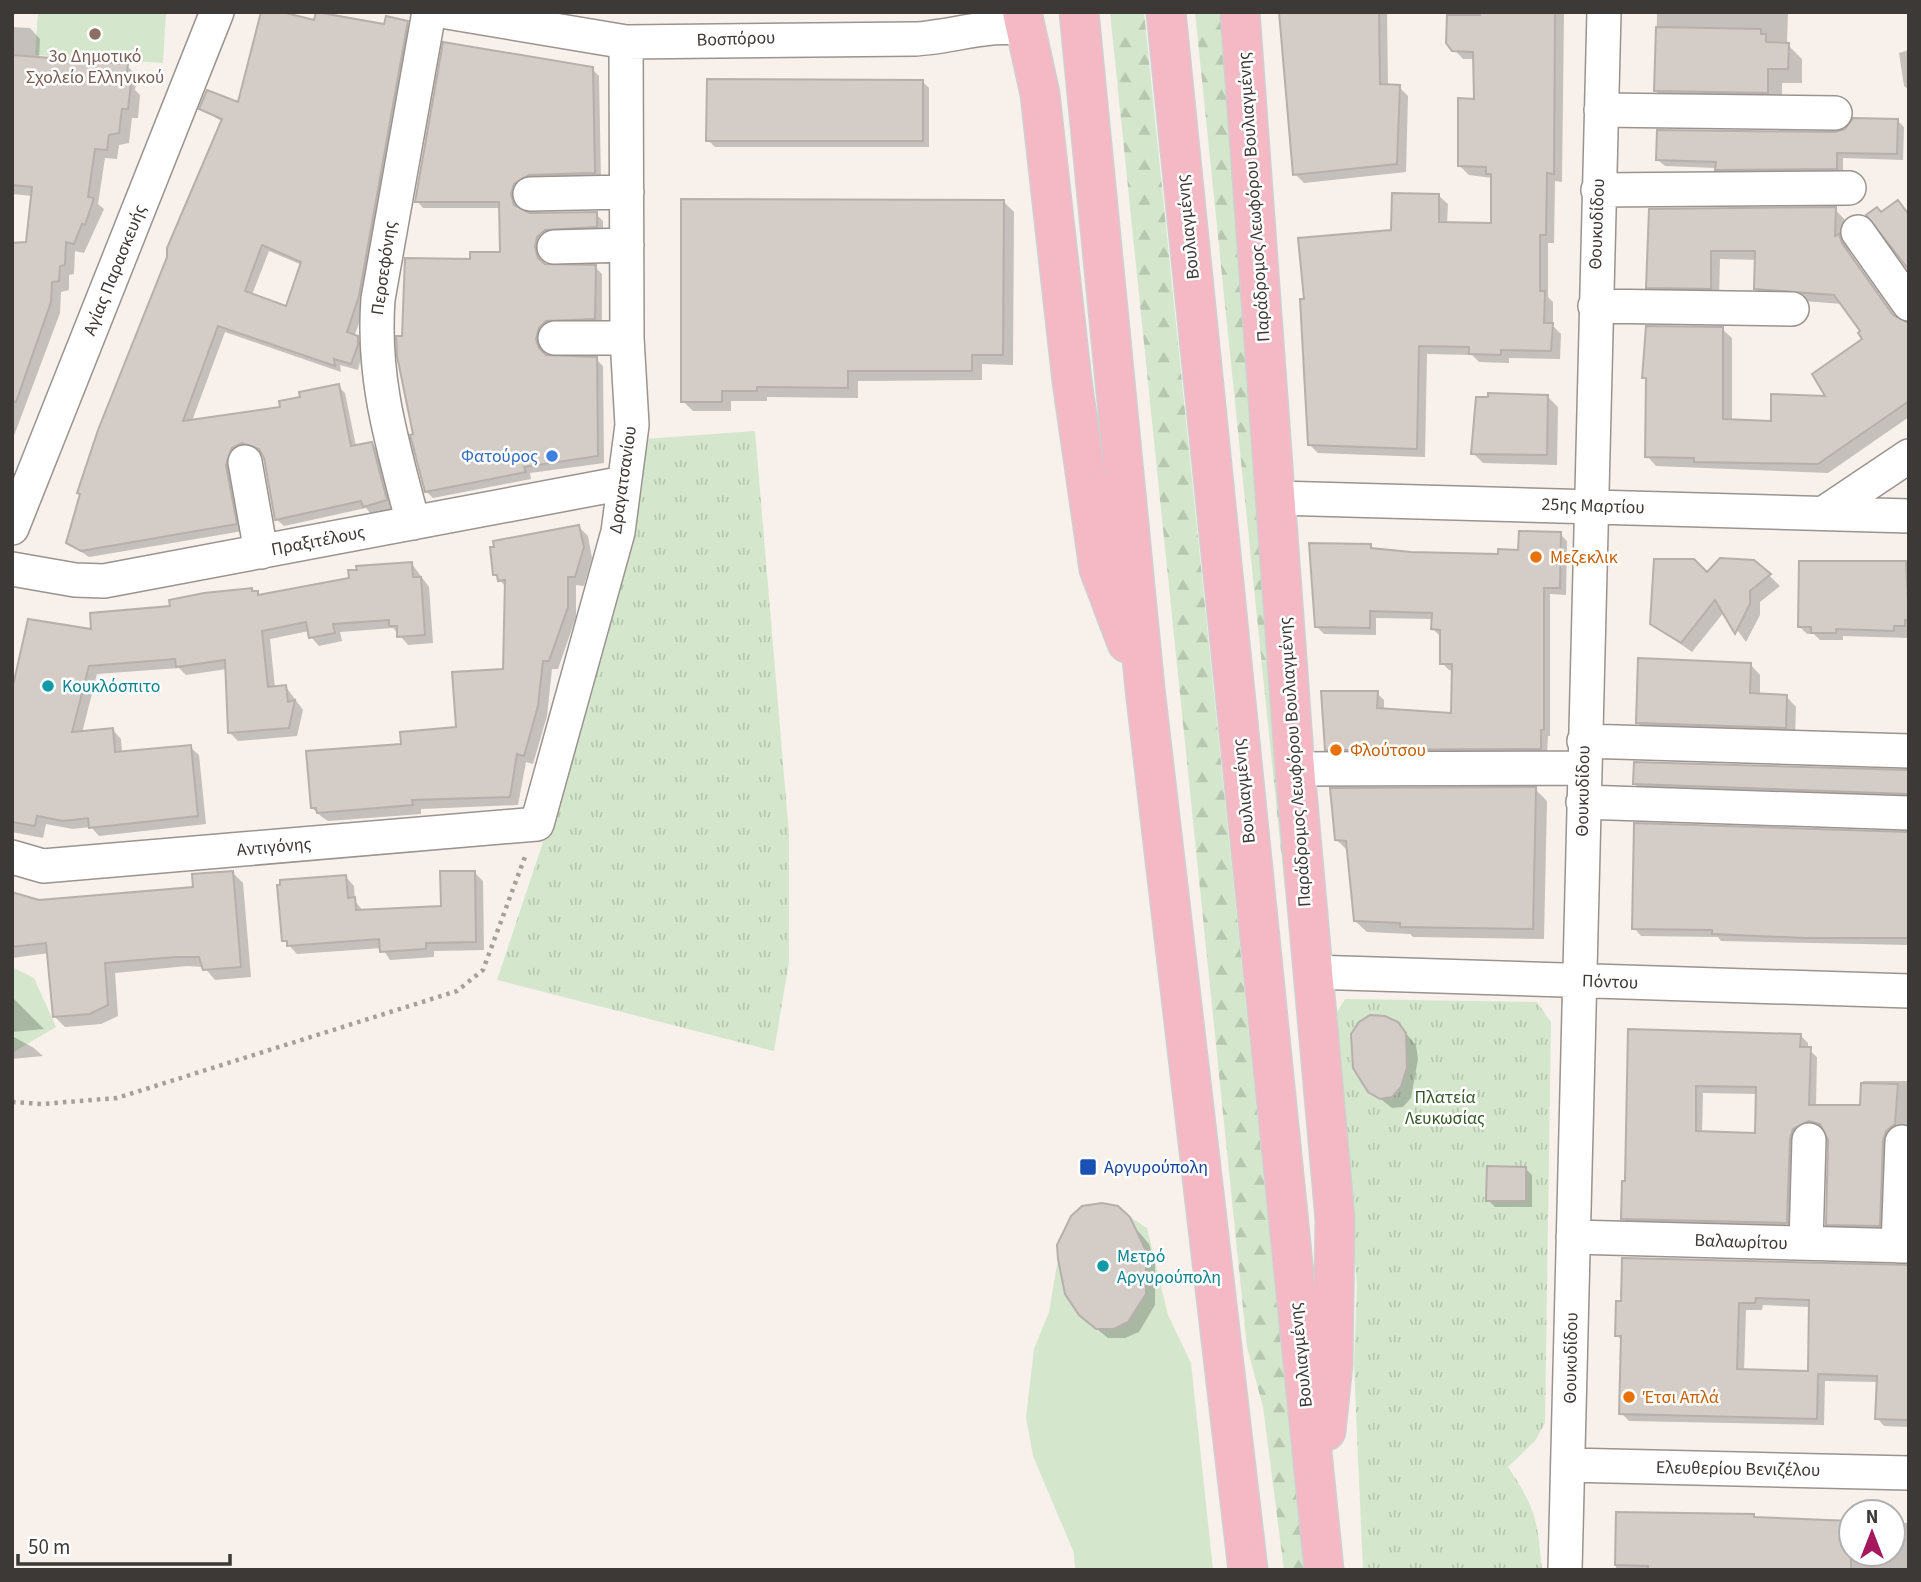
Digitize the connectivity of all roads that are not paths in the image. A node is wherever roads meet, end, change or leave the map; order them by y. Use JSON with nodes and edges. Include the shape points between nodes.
{"nodes":[{"id":1,"x":217,"y":12,"type":"edge"},
{"id":2,"x":429,"y":12,"type":"edge"},
{"id":3,"x":447,"y":12,"type":"edge"},
{"id":4,"x":1079,"y":12,"type":"edge"},
{"id":5,"x":1166,"y":12,"type":"edge"},
{"id":6,"x":1240,"y":12,"type":"edge"},
{"id":7,"x":1604,"y":12,"type":"edge"},
{"id":8,"x":1024,"y":21,"type":"edge"},
{"id":9,"x":594,"y":25,"type":"edge"},
{"id":10,"x":626,"y":42,"type":"junction"},
{"id":11,"x":1601,"y":110,"type":"junction"},
{"id":12,"x":1835,"y":113,"type":"dead end"},
{"id":13,"x":1849,"y":188,"type":"dead end"},
{"id":14,"x":1598,"y":190,"type":"junction"},
{"id":15,"x":627,"y":192,"type":"junction"},
{"id":16,"x":530,"y":194,"type":"dead end"},
{"id":17,"x":1858,"y":232,"type":"dead end"},
{"id":18,"x":627,"y":245,"type":"junction"},
{"id":19,"x":554,"y":247,"type":"dead end"},
{"id":20,"x":1909,"y":304,"type":"edge"},
{"id":21,"x":1595,"y":306,"type":"junction"},
{"id":22,"x":1792,"y":309,"type":"dead end"},
{"id":23,"x":555,"y":338,"type":"dead end"},
{"id":24,"x":627,"y":338,"type":"junction"},
{"id":25,"x":1909,"y":456,"type":"edge"},
{"id":26,"x":245,"y":462,"type":"dead end"},
{"id":27,"x":624,"y":483,"type":"junction"},
{"id":28,"x":1277,"y":498,"type":"junction"},
{"id":29,"x":1589,"y":505,"type":"junction"},
{"id":30,"x":1824,"y":513,"type":"junction"},
{"id":31,"x":1909,"y":516,"type":"edge"},
{"id":32,"x":413,"y":523,"type":"junction"},
{"id":33,"x":12,"y":527,"type":"edge"},
{"id":34,"x":261,"y":552,"type":"junction"},
{"id":35,"x":12,"y":569,"type":"edge"},
{"id":36,"x":1145,"y":689,"type":"junction"},
{"id":37,"x":1909,"y":751,"type":"edge"},
{"id":38,"x":1584,"y":754,"type":"junction"},
{"id":39,"x":1294,"y":769,"type":"junction"},
{"id":40,"x":1583,"y":802,"type":"junction"},
{"id":41,"x":1909,"y":813,"type":"edge"},
{"id":42,"x":537,"y":824,"type":"joint"},
{"id":43,"x":12,"y":857,"type":"edge"},
{"id":44,"x":1311,"y":972,"type":"junction"},
{"id":45,"x":1579,"y":981,"type":"junction"},
{"id":46,"x":1909,"y":991,"type":"edge"},
{"id":47,"x":1809,"y":1140,"type":"dead end"},
{"id":48,"x":1902,"y":1142,"type":"dead end"},
{"id":49,"x":1573,"y":1237,"type":"junction"},
{"id":50,"x":1807,"y":1243,"type":"junction"},
{"id":51,"x":1903,"y":1246,"type":"edge"},
{"id":52,"x":1568,"y":1465,"type":"junction"},
{"id":53,"x":1909,"y":1473,"type":"edge"},
{"id":54,"x":1317,"y":1512,"type":"junction"},
{"id":55,"x":1248,"y":1570,"type":"edge"},
{"id":56,"x":1324,"y":1570,"type":"edge"},
{"id":57,"x":1565,"y":1570,"type":"edge"}],
"edges":[{"from":1,"to":33,"type":"street","name":"Αγίας Παρασκευής"},
{"from":2,"to":32,"type":"street","name":"Περσεφόνης","via":[[378,299],[375,343],[382,402]]},
{"from":3,"to":9,"type":"street","name":"Βοσπόρου"},
{"from":4,"to":36,"type":"main road"},
{"from":5,"to":54,"type":"main road","name":"Βουλιαγμένης"},
{"from":6,"to":28,"type":"main road","name":"Παράδρομος Λεωφόρου Βουλιαγμένης"},
{"from":7,"to":11,"type":"street","name":"Θουκυδίδου"},
{"from":8,"to":10,"type":"street","name":"Βοσπόρου","via":[[914,39]]},
{"from":8,"to":36,"type":"main road","via":[[1041,105],[1099,569]]},
{"from":9,"to":10,"type":"street","name":"Βοσπόρου"},
{"from":10,"to":15,"type":"street","name":"Δραγατσανίου"},
{"from":11,"to":12,"type":"street"},
{"from":11,"to":14,"type":"street","name":"Θουκυδίδου"},
{"from":13,"to":14,"type":"street"},
{"from":14,"to":21,"type":"street","name":"Θουκυδίδου"},
{"from":15,"to":16,"type":"street"},
{"from":15,"to":18,"type":"street","name":"Δραγατσανίου"},
{"from":17,"to":20,"type":"street"},
{"from":18,"to":19,"type":"street"},
{"from":18,"to":24,"type":"street","name":"Δραγατσανίου"},
{"from":21,"to":22,"type":"street"},
{"from":21,"to":29,"type":"street","name":"Θουκυδίδου"},
{"from":23,"to":24,"type":"street"},
{"from":24,"to":27,"type":"street","name":"Δραγατσανίου","via":[[632,425]]},
{"from":25,"to":30,"type":"street"},
{"from":26,"to":34,"type":"street"},
{"from":27,"to":32,"type":"street","name":"Πραξιτέλους"},
{"from":27,"to":42,"type":"street","name":"Δραγατσανίου","via":[[618,532]]},
{"from":28,"to":29,"type":"street","name":"25ης Μαρτίου"},
{"from":28,"to":39,"type":"main road","name":"Παράδρομος Λεωφόρου Βουλιαγμένης"},
{"from":29,"to":30,"type":"street","name":"25ης Μαρτίου"},
{"from":29,"to":38,"type":"street","name":"Θουκυδίδου"},
{"from":30,"to":31,"type":"street","name":"25ης Μαρτίου"},
{"from":32,"to":34,"type":"street","name":"Πραξιτέλους"},
{"from":34,"to":35,"type":"street","name":"Πραξιτέλους","via":[[104,581]]},
{"from":36,"to":55,"type":"main road"},
{"from":37,"to":38,"type":"street"},
{"from":38,"to":39,"type":"street"},
{"from":38,"to":40,"type":"street","name":"Θουκυδίδου"},
{"from":39,"to":44,"type":"main road","name":"Παράδρομος Λεωφόρου Βουλιαγμένης"},
{"from":40,"to":41,"type":"street"},
{"from":40,"to":45,"type":"street","name":"Θουκυδίδου"},
{"from":42,"to":43,"type":"street","name":"Αντιγόνης","via":[[43,866]]},
{"from":44,"to":45,"type":"street","name":"Πόντου"},
{"from":44,"to":54,"type":"main road","name":"Παράδρομος Λεωφόρου Βουλιαγμένης","via":[[1335,1219],[1333,1363]]},
{"from":45,"to":46,"type":"street","name":"Πόντου"},
{"from":45,"to":49,"type":"street","name":"Θουκυδίδου"},
{"from":47,"to":50,"type":"street"},
{"from":48,"to":51,"type":"street"},
{"from":49,"to":50,"type":"street","name":"Βαλαωρίτου"},
{"from":49,"to":52,"type":"street","name":"Θουκυδίδου"},
{"from":50,"to":51,"type":"street","name":"Βαλαωρίτου"},
{"from":52,"to":53,"type":"street","name":"Ελευθερίου Βενιζέλου"},
{"from":52,"to":57,"type":"street","name":"Θουκυδίδου"},
{"from":54,"to":56,"type":"main road","name":"Βουλιαγμένης"}]}
